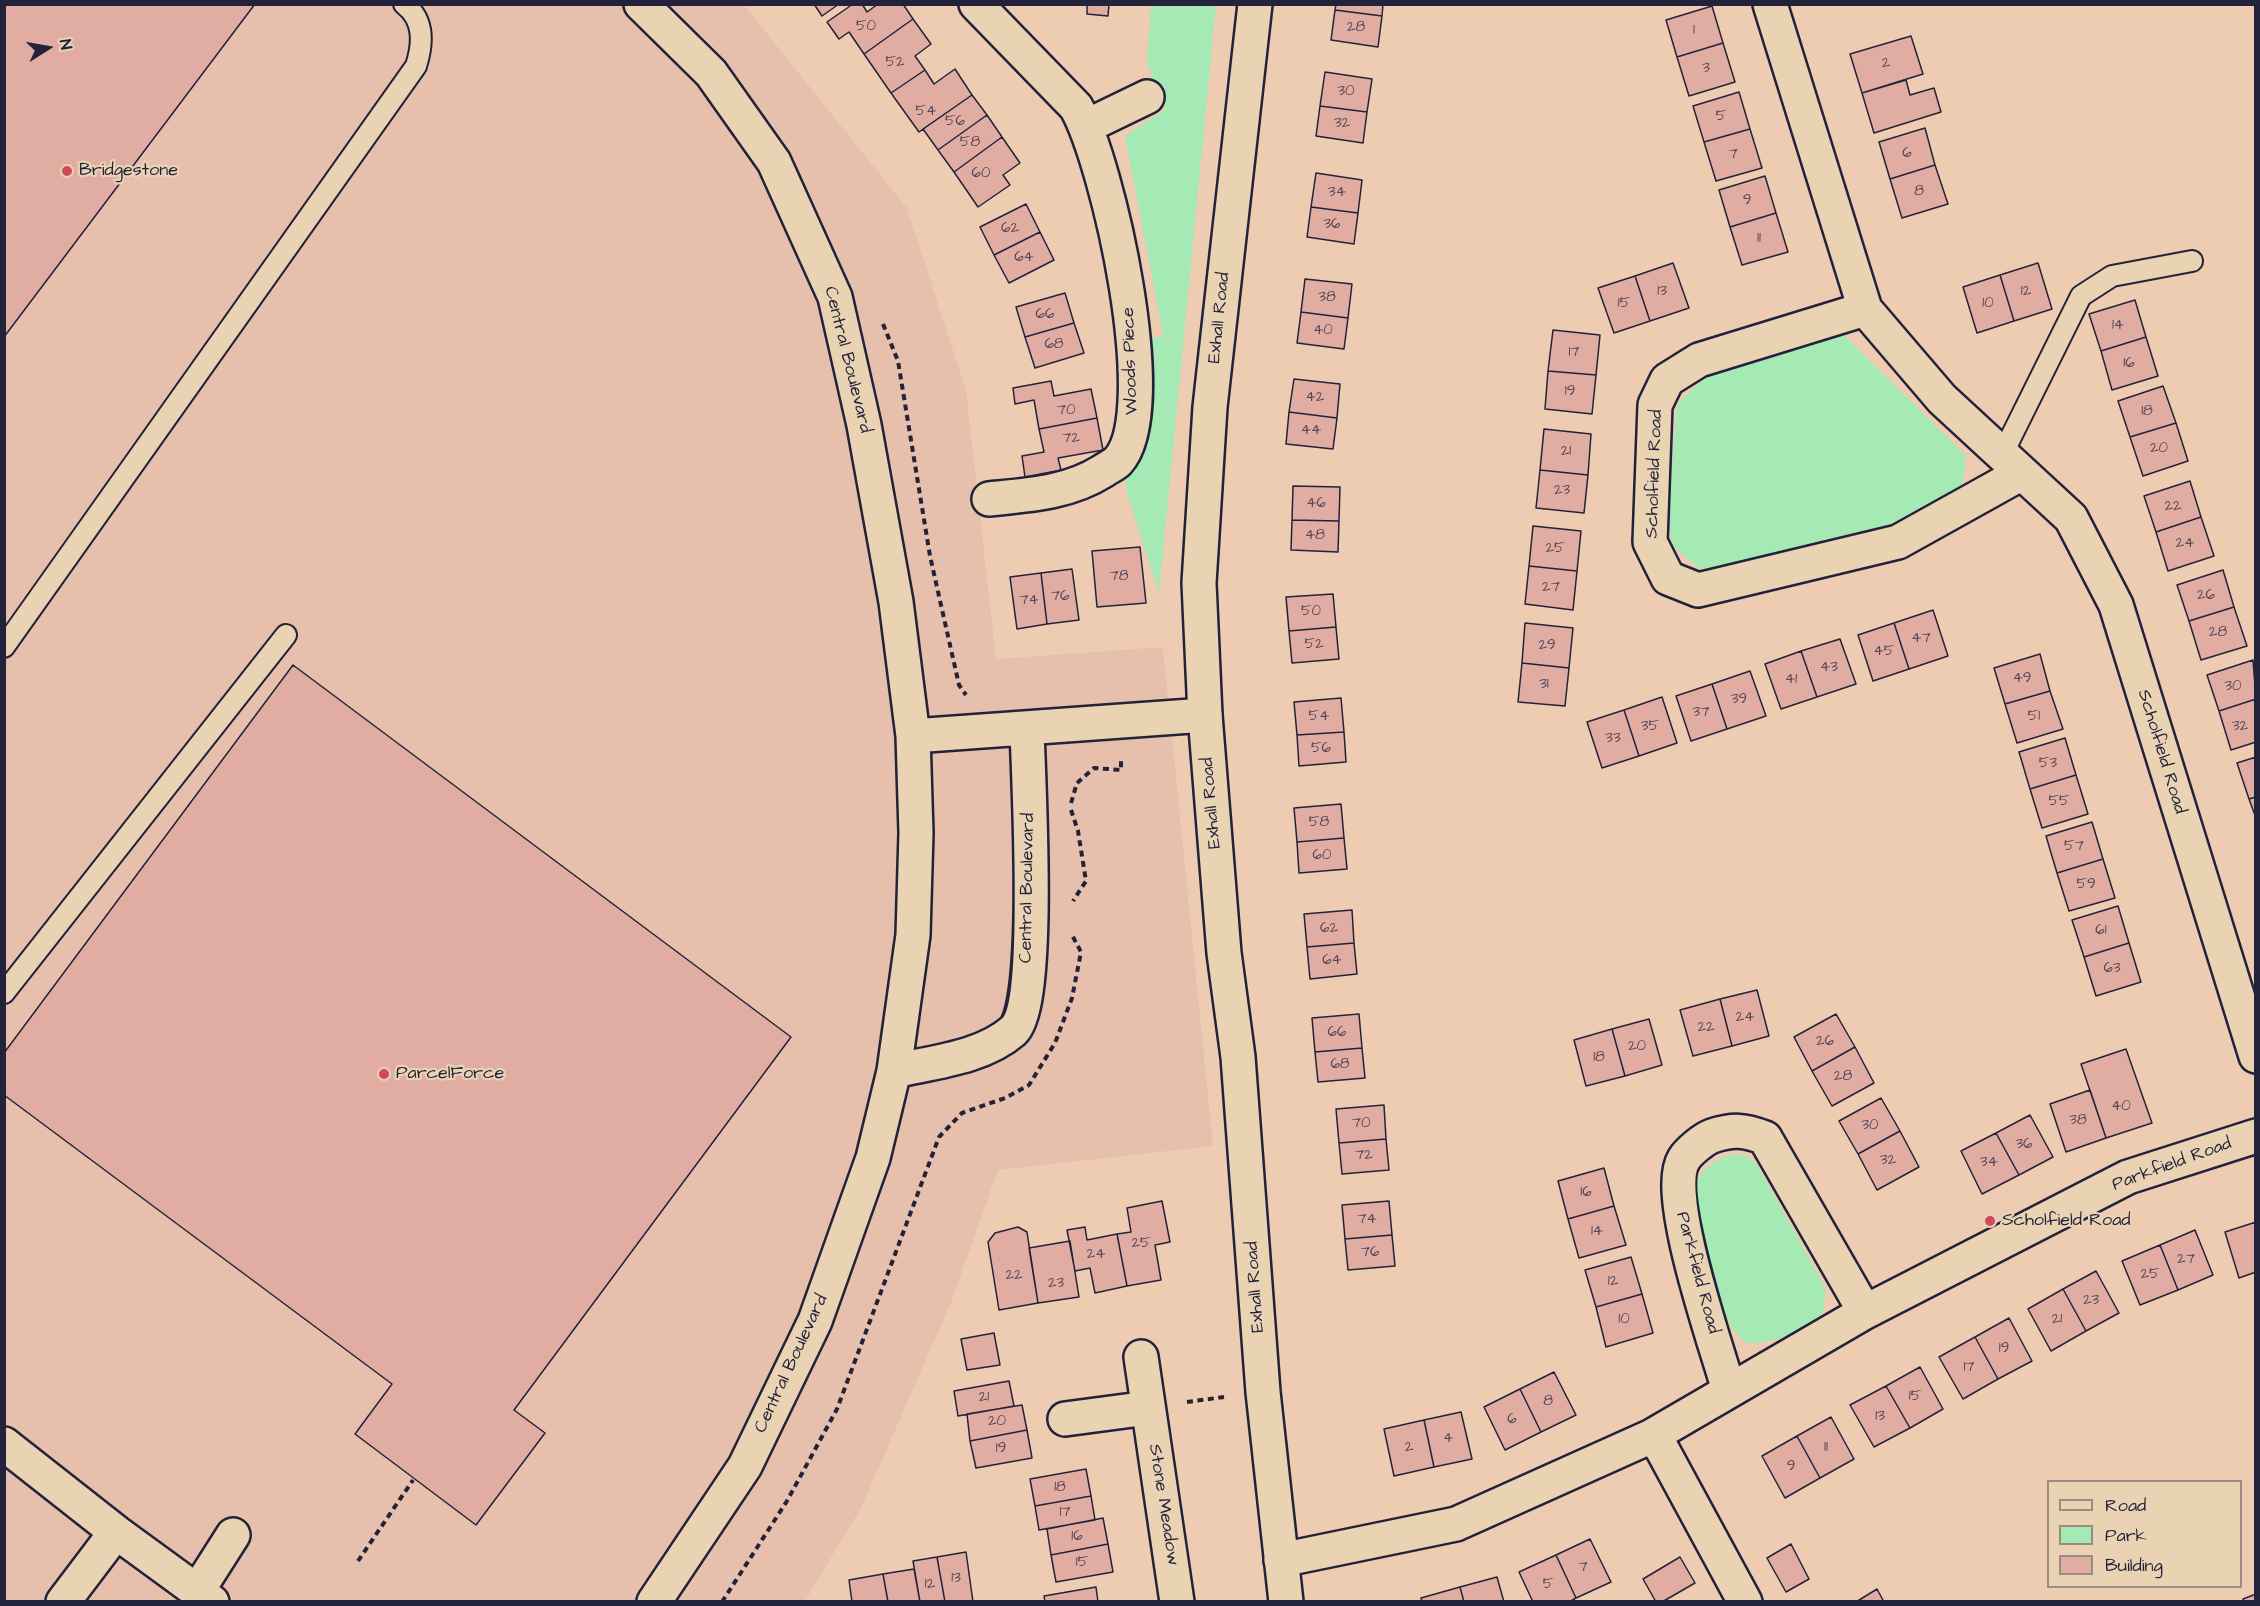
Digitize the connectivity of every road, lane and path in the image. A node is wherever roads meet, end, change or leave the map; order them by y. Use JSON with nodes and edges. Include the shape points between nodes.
{"nodes":[{"id":1,"x":404,"y":4,"type":"edge"},
{"id":2,"x":641,"y":4,"type":"edge"},
{"id":3,"x":976,"y":4,"type":"edge"},
{"id":4,"x":1255,"y":4,"type":"edge"},
{"id":5,"x":1770,"y":4,"type":"edge"},
{"id":6,"x":1147,"y":97,"type":"dead end"},
{"id":7,"x":1087,"y":126,"type":"junction"},
{"id":8,"x":2192,"y":261,"type":"dead end"},
{"id":9,"x":1864,"y":309,"type":"junction"},
{"id":10,"x":2012,"y":464,"type":"junction"},
{"id":11,"x":989,"y":499,"type":"dead end"},
{"id":12,"x":286,"y":635,"type":"dead end"},
{"id":13,"x":4,"y":647,"type":"edge"},
{"id":14,"x":1205,"y":715,"type":"junction"},
{"id":15,"x":1027,"y":728,"type":"junction"},
{"id":16,"x":913,"y":736,"type":"junction"},
{"id":17,"x":4,"y":993,"type":"edge"},
{"id":18,"x":2256,"y":1056,"type":"edge"},
{"id":19,"x":894,"y":1071,"type":"junction"},
{"id":20,"x":2256,"y":1136,"type":"edge"},
{"id":21,"x":1865,"y":1312,"type":"junction"},
{"id":22,"x":1141,"y":1357,"type":"dead end"},
{"id":23,"x":1729,"y":1391,"type":"junction"},
{"id":24,"x":1263,"y":1392,"type":"junction"},
{"id":25,"x":1148,"y":1408,"type":"junction"},
{"id":26,"x":1065,"y":1419,"type":"dead end"},
{"id":27,"x":1652,"y":1437,"type":"junction"},
{"id":28,"x":4,"y":1444,"type":"edge"},
{"id":29,"x":413,"y":1480,"type":"dead end"},
{"id":30,"x":116,"y":1532,"type":"junction"},
{"id":31,"x":233,"y":1535,"type":"dead end"},
{"id":32,"x":1281,"y":1560,"type":"junction"},
{"id":33,"x":358,"y":1561,"type":"dead end"},
{"id":34,"x":205,"y":1596,"type":"edge"},
{"id":35,"x":63,"y":1602,"type":"edge"},
{"id":36,"x":654,"y":1602,"type":"edge"},
{"id":37,"x":1177,"y":1602,"type":"edge"},
{"id":38,"x":1286,"y":1602,"type":"edge"},
{"id":39,"x":1745,"y":1602,"type":"edge"}],
"edges":[{"from":1,"to":13,"type":"lane","via":[[420,26],[422,46],[416,66]]},
{"from":2,"to":16,"type":"street","name":"Central Boulevard","via":[[711,73],[774,162],[835,297],[864,425],[894,591]]},
{"from":3,"to":7,"type":"street","name":"Woods Piece","via":[[1076,106]]},
{"from":4,"to":14,"type":"street","name":"Exhall Road","via":[[1210,407],[1199,583]]},
{"from":5,"to":9,"type":"street","name":"Scholfield Road"},
{"from":6,"to":7,"type":"street"},
{"from":7,"to":11,"type":"street","name":"Woods Piece","via":[[1115,220],[1132,316],[1131,435],[1118,461],[1083,483],[1056,491]]},
{"from":8,"to":10,"type":"lane","via":[[2112,276],[2081,296]]},
{"from":9,"to":10,"type":"street","name":"Scholfield Road","via":[[1942,399]]},
{"from":9,"to":10,"type":"street","name":"Scholfield Road","via":[[1699,360],[1667,380],[1655,405],[1650,542],[1668,578],[1698,590],[1898,542]]},
{"from":10,"to":18,"type":"street","name":"Scholfield Road","via":[[2071,518],[2116,605]]},
{"from":12,"to":17,"type":"lane"},
{"from":14,"to":15,"type":"street"},
{"from":14,"to":24,"type":"street","name":"Exhall Road","via":[[1224,953],[1238,1057]]},
{"from":15,"to":16,"type":"street"},
{"from":15,"to":19,"type":"street","name":"Central Boulevard","via":[[1032,914],[1025,1003],[1016,1029],[989,1048]]},
{"from":16,"to":19,"type":"street","name":"Central Boulevard","via":[[913,935]]},
{"from":19,"to":36,"type":"street","name":"Central Boulevard","via":[[873,1158],[816,1321],[745,1466]]},
{"from":20,"to":21,"type":"street","name":"Parkfield Road","via":[[2128,1177]]},
{"from":21,"to":23,"type":"street","name":"Parkfield Road"},
{"from":21,"to":23,"type":"street","name":"Parkfield Road","via":[[1765,1138],[1730,1130],[1707,1138],[1684,1159],[1678,1183],[1680,1217]]},
{"from":22,"to":25,"type":"street","name":"Stone Meadow"},
{"from":23,"to":27,"type":"street","name":"Parkfield Road"},
{"from":24,"to":25,"type":"path"},
{"from":24,"to":32,"type":"street","name":"Exhall Road"},
{"from":25,"to":26,"type":"street"},
{"from":25,"to":37,"type":"street","name":"Stone Meadow"},
{"from":27,"to":32,"type":"street","name":"Parkfield Road","via":[[1456,1524]]},
{"from":27,"to":39,"type":"street"},
{"from":28,"to":30,"type":"street"},
{"from":29,"to":33,"type":"path"},
{"from":30,"to":34,"type":"street"},
{"from":30,"to":35,"type":"street"},
{"from":31,"to":34,"type":"street"},
{"from":32,"to":38,"type":"street","name":"Exhall Road"}]}
